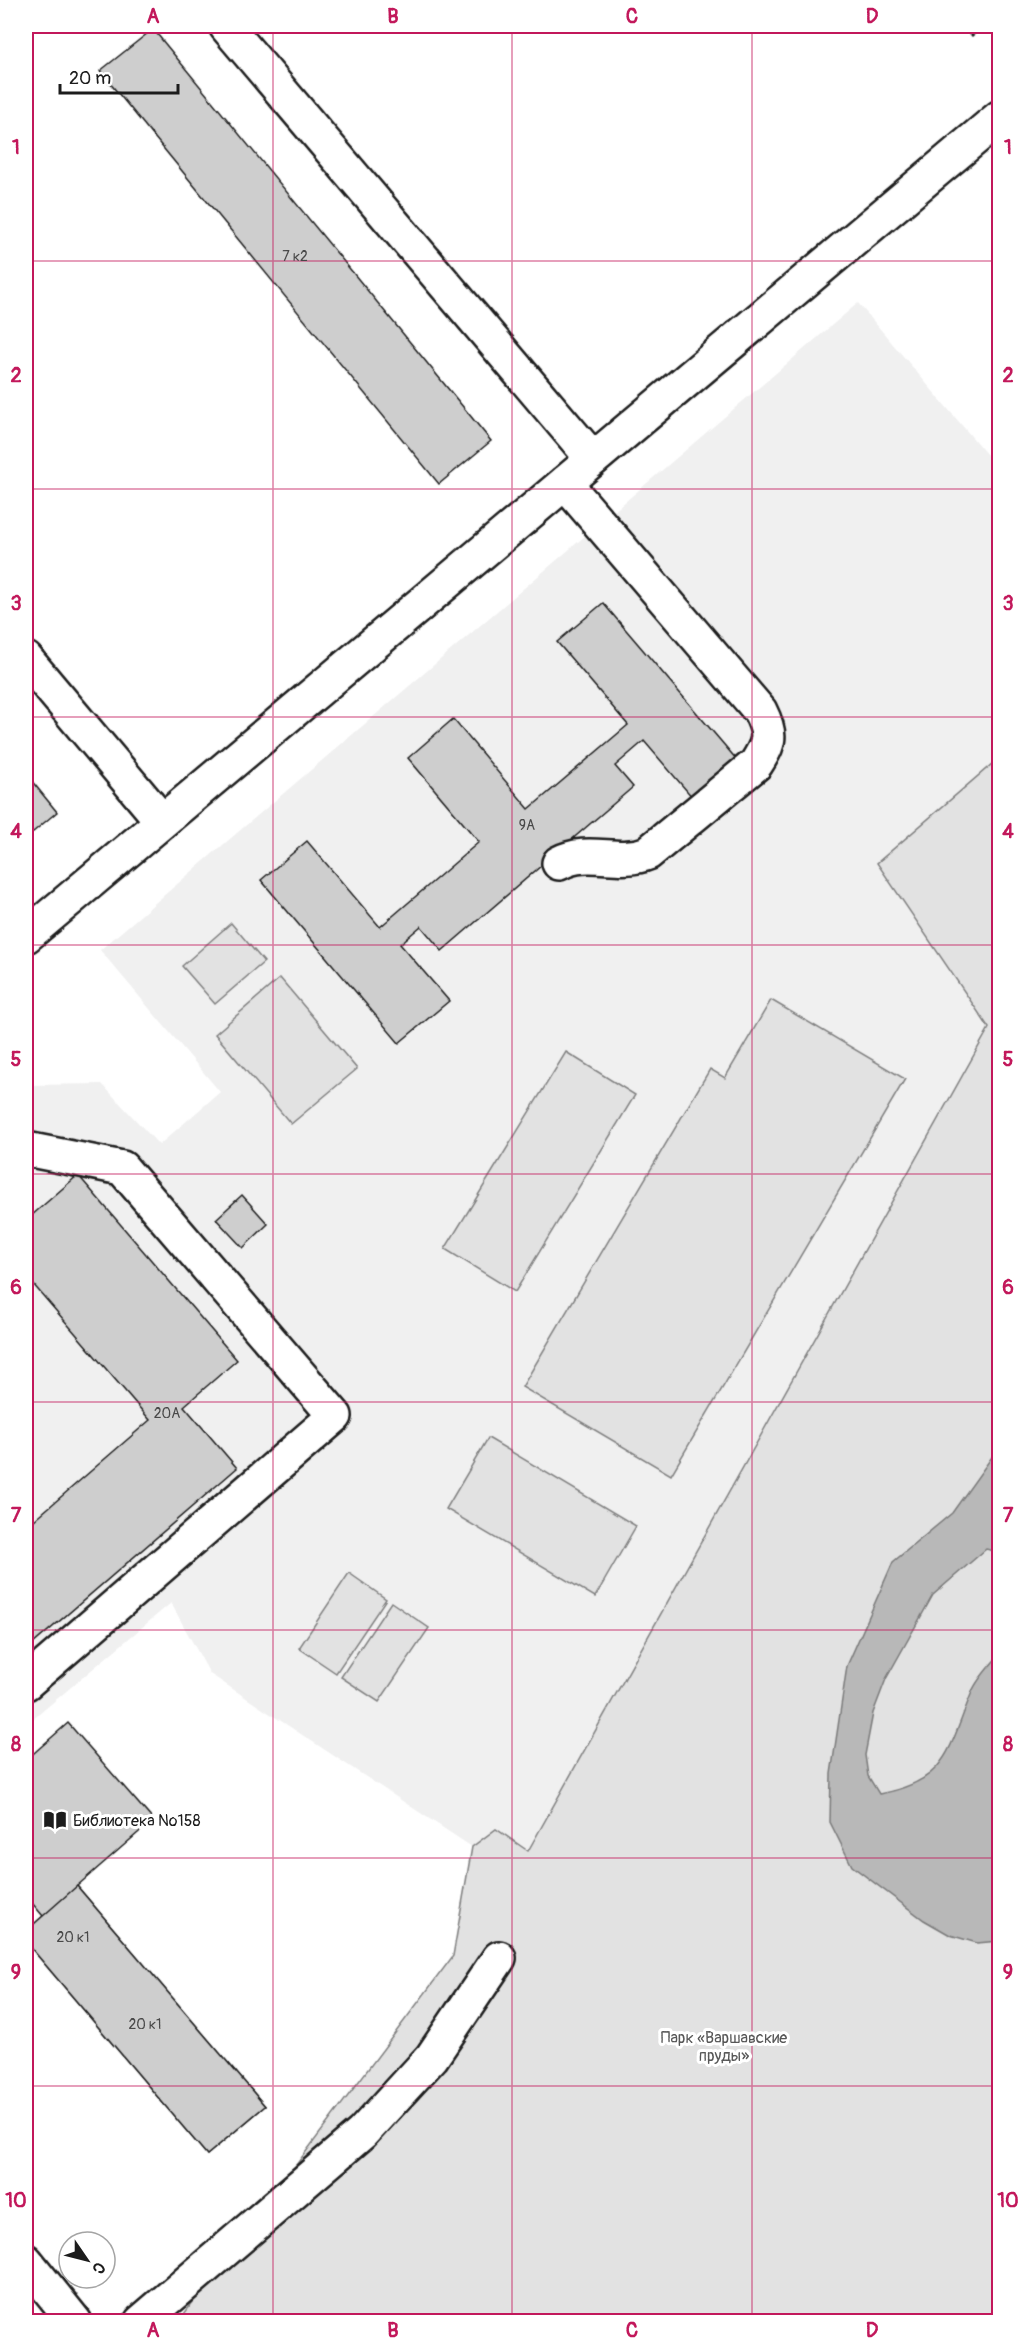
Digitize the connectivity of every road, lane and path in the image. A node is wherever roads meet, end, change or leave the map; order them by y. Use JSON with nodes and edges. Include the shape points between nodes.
{"nodes":[{"id":1,"x":226,"y":26,"type":"edge"},
{"id":2,"x":999,"y":117,"type":"edge"},
{"id":3,"x":594,"y":459,"type":"junction"},
{"id":4,"x":565,"y":483,"type":"junction"},
{"id":5,"x":26,"y":659,"type":"edge"},
{"id":6,"x":162,"y":821,"type":"junction"},
{"id":7,"x":559,"y":863,"type":"dead end"},
{"id":8,"x":26,"y":936,"type":"edge"},
{"id":9,"x":26,"y":1149,"type":"edge"},
{"id":10,"x":26,"y":1683,"type":"edge"},
{"id":11,"x":499,"y":1958,"type":"dead end"},
{"id":12,"x":26,"y":2261,"type":"edge"},
{"id":13,"x":75,"y":2322,"type":"edge"},
{"id":14,"x":141,"y":2322,"type":"edge"}],
"edges":[{"from":1,"to":3,"type":"main road"},
{"from":2,"to":3,"type":"main road"},
{"from":3,"to":4,"type":"main road"},
{"from":4,"to":6,"type":"main road"},
{"from":4,"to":7,"type":"main road","via":[[760,711],[768,727],[768,745],[756,764],[648,853],[630,858],[578,855]]},
{"from":5,"to":6,"type":"main road"},
{"from":6,"to":8,"type":"main road"},
{"from":9,"to":10,"type":"main road","via":[[122,1168],[335,1416]]},
{"from":11,"to":14,"type":"main road","via":[[432,2057],[362,2133]]},
{"from":12,"to":13,"type":"main road"}]}
